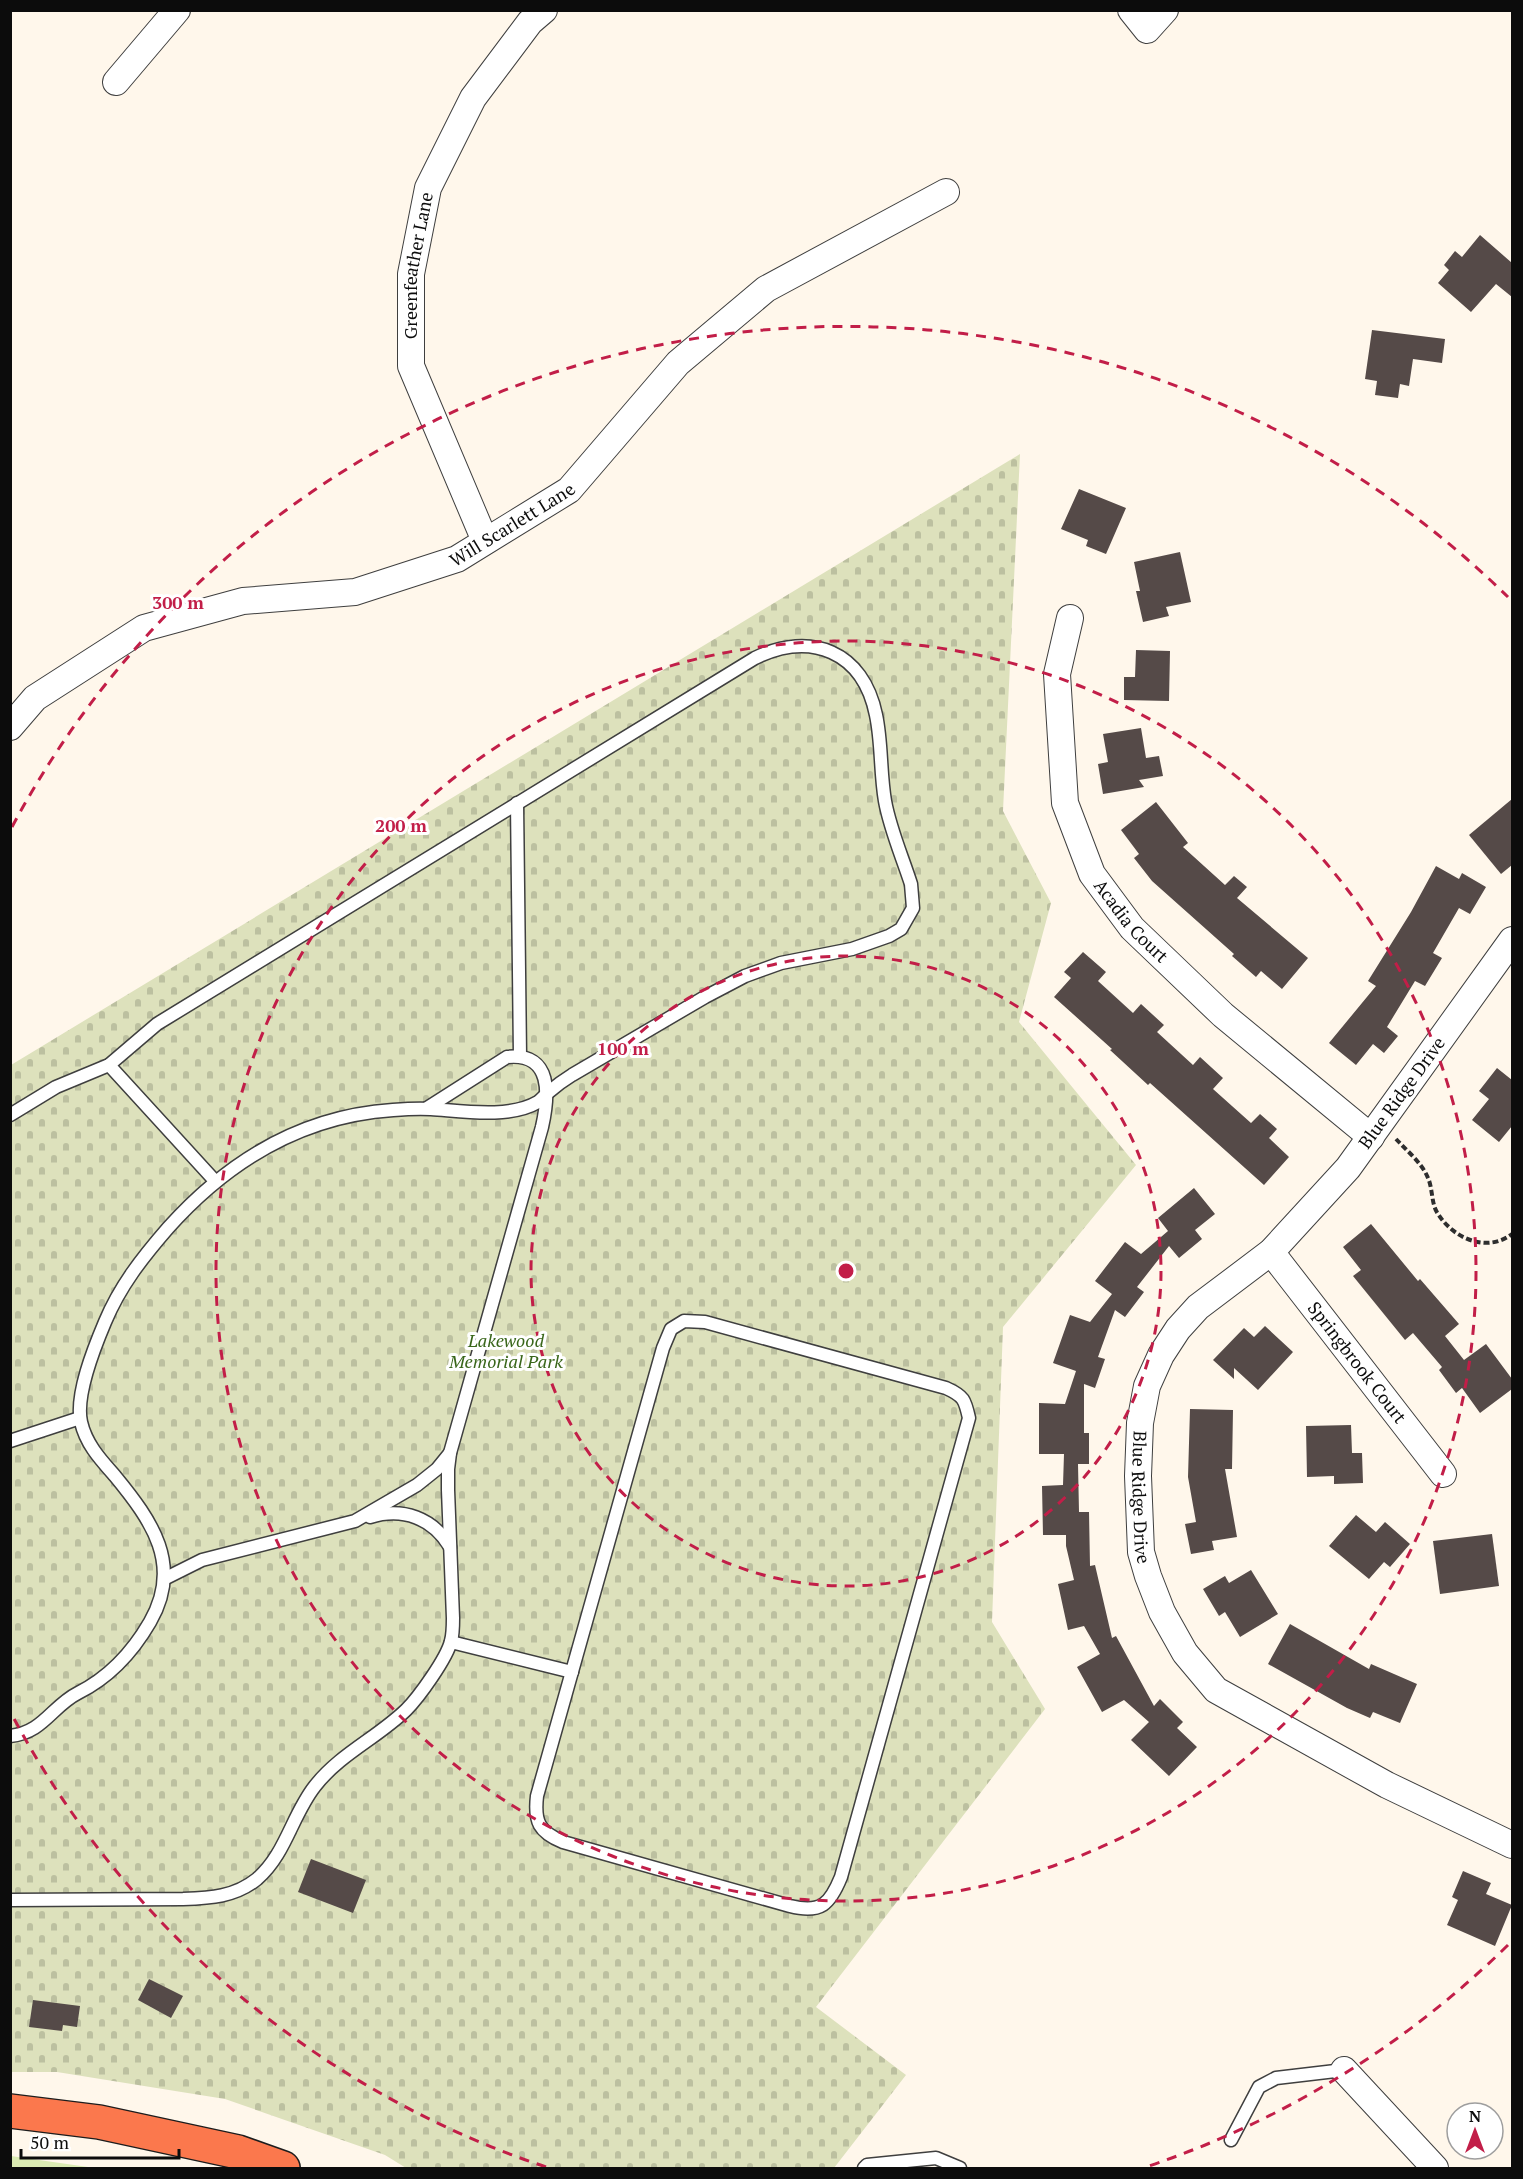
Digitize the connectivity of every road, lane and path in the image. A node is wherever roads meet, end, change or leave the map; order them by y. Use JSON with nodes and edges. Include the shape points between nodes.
{"nodes":[{"id":1,"x":177,"y":10,"type":"edge"},
{"id":2,"x":544,"y":10,"type":"edge"},
{"id":3,"x":1131,"y":10,"type":"edge"},
{"id":4,"x":1165,"y":10,"type":"edge"},
{"id":5,"x":116,"y":82,"type":"dead end"},
{"id":6,"x":946,"y":192,"type":"dead end"},
{"id":7,"x":485,"y":541,"type":"junction"},
{"id":8,"x":1070,"y":618,"type":"dead end"},
{"id":9,"x":10,"y":728,"type":"edge"},
{"id":10,"x":517,"y":803,"type":"junction"},
{"id":11,"x":1512,"y":940,"type":"edge"},
{"id":12,"x":520,"y":1056,"type":"junction"},
{"id":13,"x":109,"y":1065,"type":"junction"},
{"id":14,"x":546,"y":1094,"type":"junction"},
{"id":15,"x":427,"y":1108,"type":"junction"},
{"id":16,"x":10,"y":1115,"type":"edge"},
{"id":17,"x":1376,"y":1130,"type":"junction"},
{"id":18,"x":215,"y":1181,"type":"junction"},
{"id":19,"x":1512,"y":1234,"type":"edge"},
{"id":20,"x":1271,"y":1252,"type":"junction"},
{"id":21,"x":80,"y":1418,"type":"junction"},
{"id":22,"x":10,"y":1441,"type":"edge"},
{"id":23,"x":450,"y":1453,"type":"junction"},
{"id":24,"x":1443,"y":1473,"type":"dead end"},
{"id":25,"x":355,"y":1521,"type":"junction"},
{"id":26,"x":450,"y":1548,"type":"junction"},
{"id":27,"x":164,"y":1579,"type":"junction"},
{"id":28,"x":451,"y":1642,"type":"junction"},
{"id":29,"x":572,"y":1672,"type":"junction"},
{"id":30,"x":10,"y":1736,"type":"edge"},
{"id":31,"x":1512,"y":1845,"type":"edge"},
{"id":32,"x":10,"y":1900,"type":"edge"},
{"id":33,"x":1344,"y":2070,"type":"joint"},
{"id":34,"x":10,"y":2111,"type":"edge"},
{"id":35,"x":1231,"y":2140,"type":"dead end"},
{"id":36,"x":925,"y":2164,"type":"edge"},
{"id":37,"x":283,"y":2169,"type":"edge"},
{"id":38,"x":864,"y":2169,"type":"edge"},
{"id":39,"x":960,"y":2169,"type":"edge"},
{"id":40,"x":1435,"y":2169,"type":"edge"}],
"edges":[{"from":1,"to":5,"type":"street"},
{"from":2,"to":7,"type":"street","name":"Greenfeather Lane","via":[[530,22],[473,98],[428,188],[411,274],[411,366]]},
{"from":3,"to":4,"type":"street","via":[[1147,30]]},
{"from":6,"to":7,"type":"street","name":"Will Scarlett Lane","via":[[766,289],[678,363],[569,490]]},
{"from":7,"to":9,"type":"street","name":"Will Scarlett Lane","via":[[457,559],[355,592],[243,600],[144,628],[35,699]]},
{"from":8,"to":17,"type":"street","name":"Acadia Court","via":[[1057,674],[1062,769],[1065,803],[1092,874],[1132,928],[1215,1007]]},
{"from":10,"to":12,"type":"lane"},
{"from":10,"to":13,"type":"lane","via":[[158,1024]]},
{"from":10,"to":14,"type":"lane","via":[[755,658],[782,647],[810,645],[842,658],[865,683],[876,713],[887,809],[913,896],[908,919],[889,936],[745,976],[592,1063]]},
{"from":11,"to":17,"type":"street","name":"Blue Ridge Drive"},
{"from":12,"to":14,"type":"lane","via":[[539,1067]]},
{"from":12,"to":15,"type":"lane","via":[[507,1057]]},
{"from":13,"to":16,"type":"lane","via":[[56,1087]]},
{"from":13,"to":18,"type":"lane"},
{"from":14,"to":15,"type":"lane","via":[[523,1108],[499,1112]]},
{"from":14,"to":23,"type":"lane","via":[[542,1127]]},
{"from":15,"to":18,"type":"lane","via":[[356,1114],[295,1132],[250,1156]]},
{"from":17,"to":19,"type":"path","via":[[1417,1161],[1428,1178],[1437,1212],[1455,1233],[1476,1244],[1504,1240]]},
{"from":17,"to":20,"type":"street","name":"Blue Ridge Drive","via":[[1348,1168]]},
{"from":18,"to":21,"type":"lane","via":[[153,1246],[119,1293],[93,1352]]},
{"from":20,"to":24,"type":"street","name":"Springbrook Court"},
{"from":20,"to":31,"type":"street","name":"Blue Ridge Drive","via":[[1197,1307],[1161,1354],[1147,1386],[1140,1423],[1138,1476],[1141,1552],[1162,1612],[1185,1653],[1216,1690],[1387,1785]]},
{"from":21,"to":22,"type":"lane"},
{"from":21,"to":27,"type":"lane","via":[[87,1441],[146,1516],[158,1540]]},
{"from":23,"to":25,"type":"lane","via":[[417,1485]]},
{"from":23,"to":26,"type":"lane"},
{"from":25,"to":26,"type":"lane","via":[[379,1514],[414,1516],[442,1534]]},
{"from":25,"to":27,"type":"lane","via":[[202,1560]]},
{"from":26,"to":28,"type":"lane"},
{"from":27,"to":30,"type":"lane","via":[[162,1597],[153,1616],[126,1657],[43,1723]]},
{"from":28,"to":29,"type":"lane"},
{"from":28,"to":32,"type":"lane","via":[[436,1670],[406,1709],[327,1772],[303,1804],[272,1861],[241,1889],[211,1898]]},
{"from":29,"to":29,"type":"lane","via":[[671,1329],[684,1321],[705,1322],[946,1388],[965,1399],[969,1418],[844,1865],[831,1899],[823,1905],[813,1909],[790,1906],[563,1842],[544,1832],[537,1822],[537,1797]]},
{"from":33,"to":35,"type":"lane","via":[[1276,2078],[1259,2087]]},
{"from":33,"to":40,"type":"street"},
{"from":34,"to":37,"type":"highway","via":[[110,2124],[238,2152]]},
{"from":36,"to":38,"type":"lane","via":[[867,2164]]},
{"from":36,"to":39,"type":"lane","via":[[936,2158]]}]}
